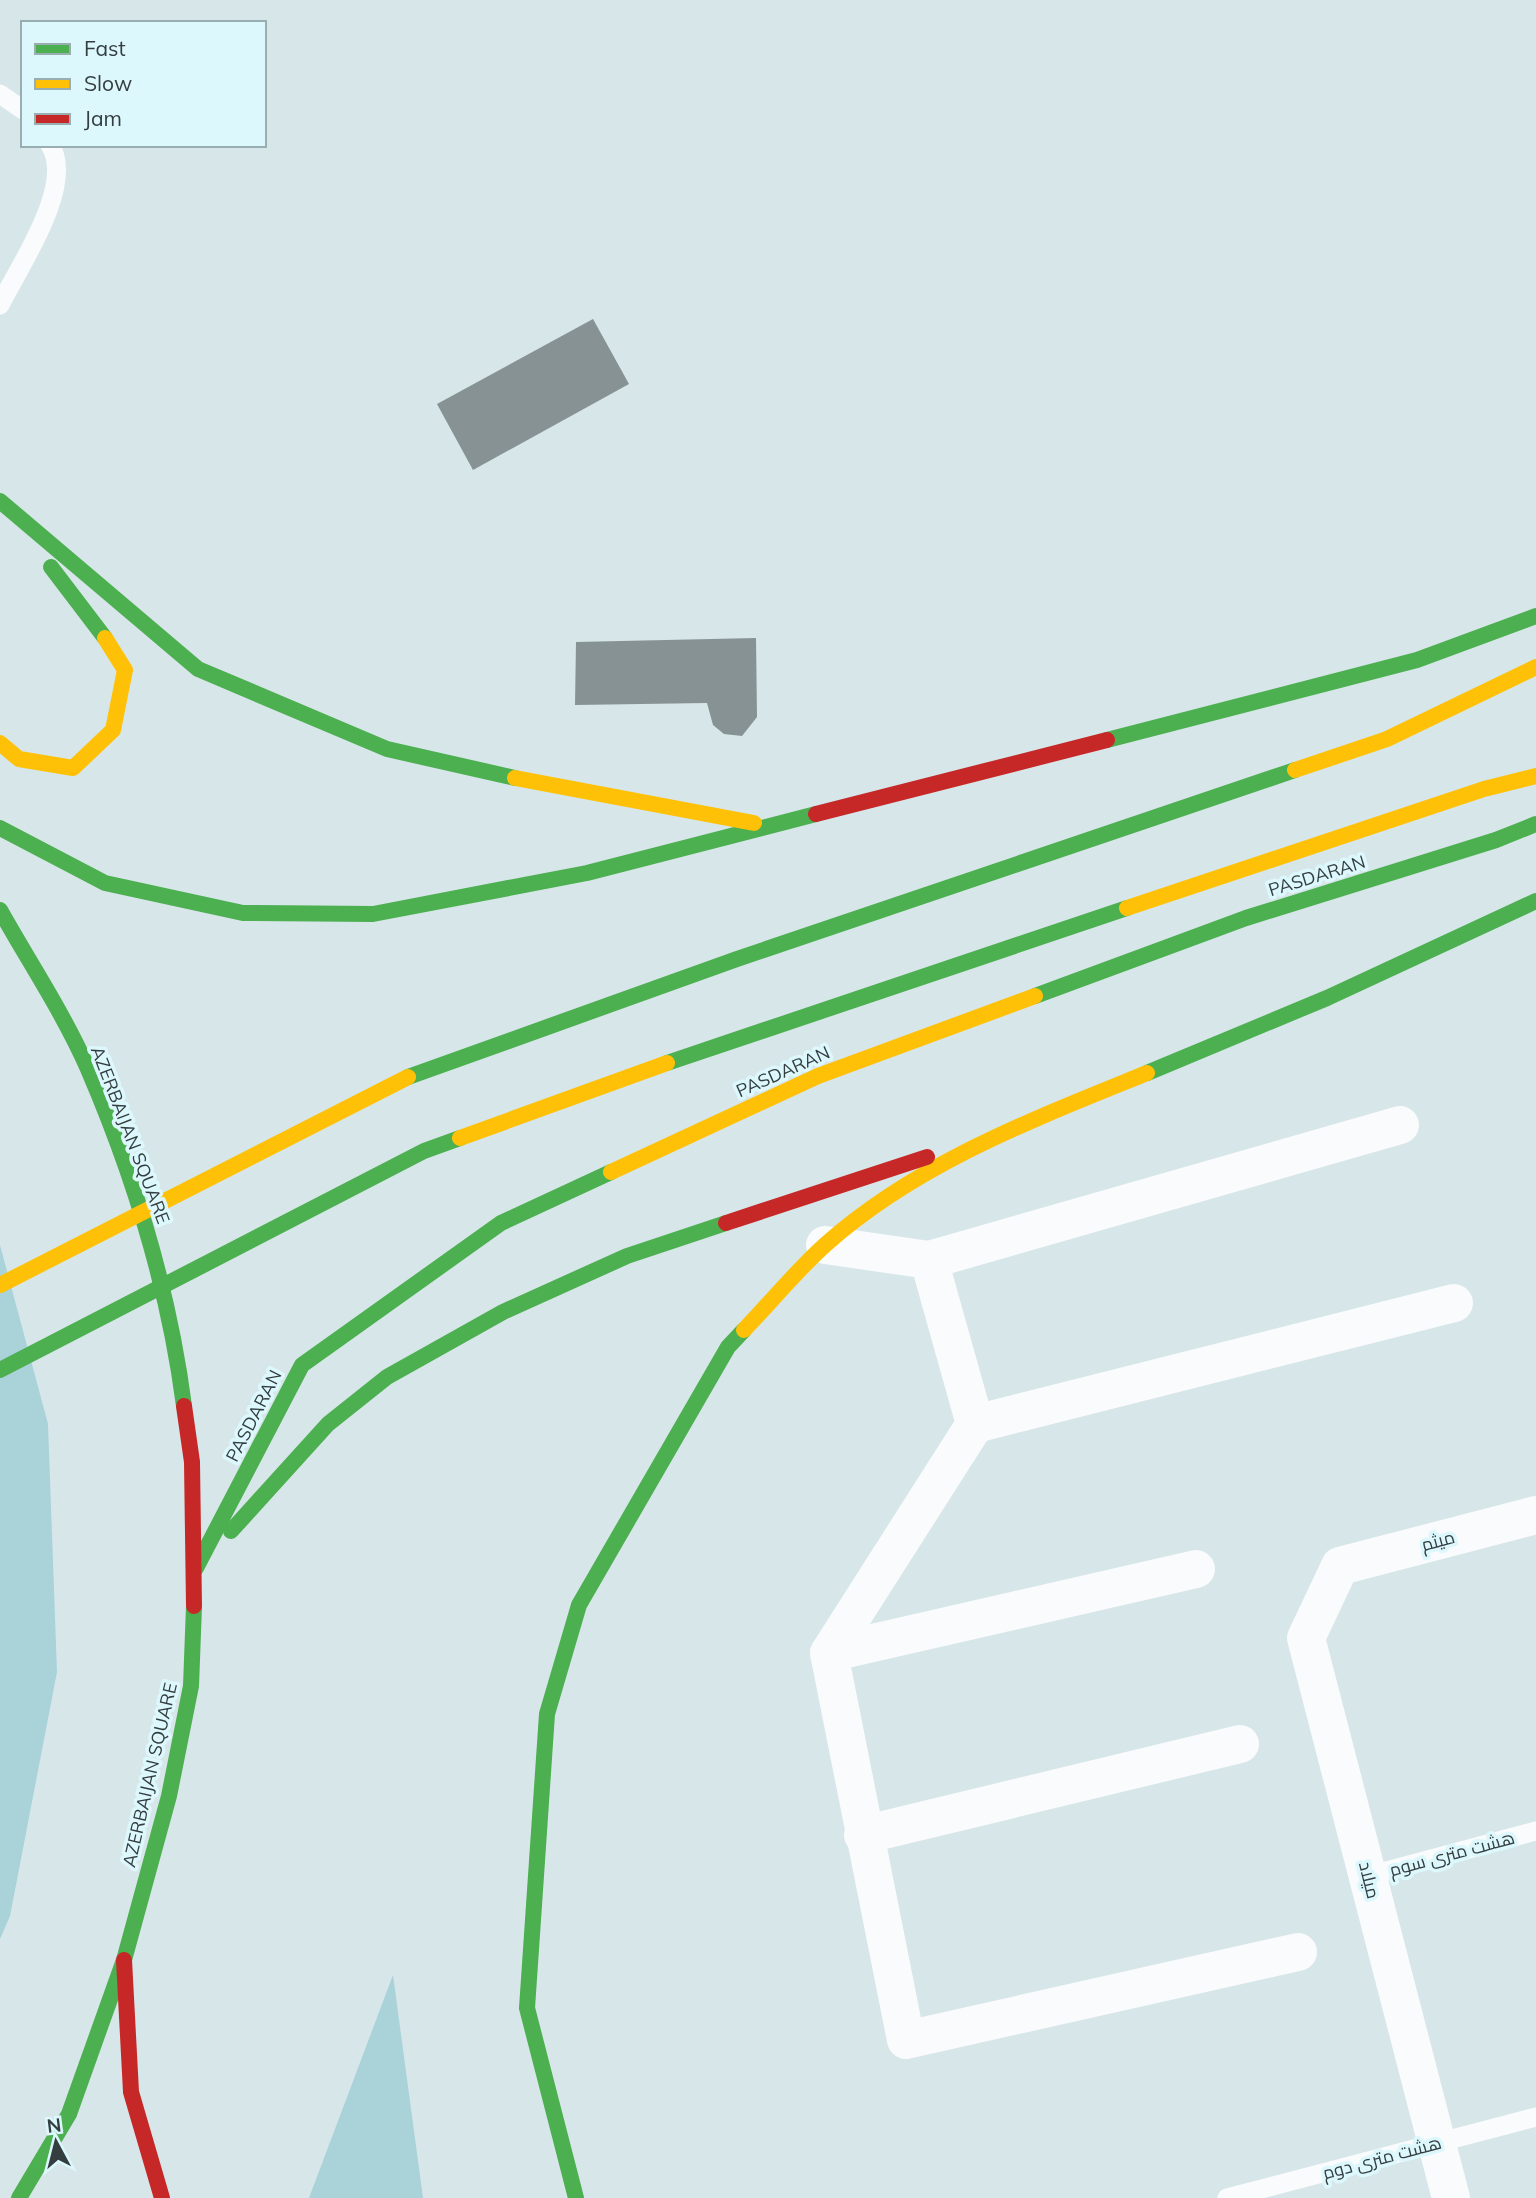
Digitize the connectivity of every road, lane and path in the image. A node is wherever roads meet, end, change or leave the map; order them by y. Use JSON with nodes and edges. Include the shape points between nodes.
{"nodes":[{"id":1,"x":0,"y":94,"type":"edge"},
{"id":2,"x":21,"y":109,"type":"edge"},
{"id":3,"x":51,"y":147,"type":"edge"},
{"id":4,"x":0,"y":305,"type":"edge"},
{"id":5,"x":0,"y":502,"type":"edge"},
{"id":6,"x":1536,"y":616,"type":"edge"},
{"id":7,"x":1536,"y":667,"type":"edge"},
{"id":8,"x":0,"y":744,"type":"edge"},
{"id":9,"x":1536,"y":776,"type":"edge"},
{"id":10,"x":1536,"y":824,"type":"edge"},
{"id":11,"x":767,"y":825,"type":"junction"},
{"id":12,"x":0,"y":828,"type":"edge"},
{"id":13,"x":1536,"y":901,"type":"edge"},
{"id":14,"x":0,"y":909,"type":"edge"},
{"id":15,"x":1400,"y":1125,"type":"dead end"},
{"id":16,"x":1008,"y":1130,"type":"junction"},
{"id":17,"x":825,"y":1245,"type":"junction"},
{"id":18,"x":929,"y":1260,"type":"junction"},
{"id":19,"x":0,"y":1285,"type":"edge"},
{"id":20,"x":1454,"y":1303,"type":"dead end"},
{"id":21,"x":0,"y":1370,"type":"edge"},
{"id":22,"x":975,"y":1424,"type":"junction"},
{"id":23,"x":1536,"y":1515,"type":"edge"},
{"id":24,"x":1340,"y":1566,"type":"joint"},
{"id":25,"x":197,"y":1568,"type":"junction"},
{"id":26,"x":1196,"y":1569,"type":"dead end"},
{"id":27,"x":829,"y":1653,"type":"junction"},
{"id":28,"x":1240,"y":1744,"type":"dead end"},
{"id":29,"x":1536,"y":1831,"type":"edge"},
{"id":30,"x":863,"y":1835,"type":"junction"},
{"id":31,"x":1368,"y":1876,"type":"junction"},
{"id":32,"x":1298,"y":1952,"type":"dead end"},
{"id":33,"x":124,"y":1960,"type":"junction"},
{"id":34,"x":1536,"y":2117,"type":"edge"},
{"id":35,"x":1437,"y":2143,"type":"junction"},
{"id":36,"x":19,"y":2198,"type":"edge"},
{"id":37,"x":162,"y":2198,"type":"edge"},
{"id":38,"x":576,"y":2198,"type":"edge"},
{"id":39,"x":1227,"y":2198,"type":"edge"},
{"id":40,"x":1451,"y":2198,"type":"edge"}],
"edges":[{"from":1,"to":2,"type":"lane"},
{"from":3,"to":4,"type":"lane","via":[[56,180],[47,216]]},
{"from":5,"to":8,"type":"main road","via":[[94,619],[125,670],[113,730],[74,768],[19,759]]},
{"from":5,"to":11,"type":"main road","via":[[198,669],[387,749],[569,791]]},
{"from":6,"to":11,"type":"main road","via":[[1417,660]]},
{"from":7,"to":19,"type":"main road","via":[[1387,739],[737,958],[391,1083]]},
{"from":9,"to":21,"type":"main road","via":[[763,1029],[424,1151]]},
{"from":10,"to":25,"type":"main road","name":"PASDARAN","via":[[1496,841],[1246,918],[818,1076],[501,1223],[302,1365]]},
{"from":11,"to":12,"type":"main road","via":[[587,873],[373,914],[243,913],[104,883]]},
{"from":13,"to":16,"type":"main road","via":[[1327,998]]},
{"from":14,"to":25,"type":"main road","name":"AZERBAIJAN SQUARE","via":[[87,1068],[142,1210],[178,1357],[192,1462]]},
{"from":15,"to":18,"type":"street"},
{"from":16,"to":17,"type":"main road","via":[[914,1180]]},
{"from":16,"to":25,"type":"main road","via":[[627,1255],[503,1312],[387,1377],[328,1424]]},
{"from":17,"to":18,"type":"street"},
{"from":17,"to":38,"type":"main road","via":[[728,1347],[651,1475],[579,1605],[547,1714],[527,2008]]},
{"from":18,"to":22,"type":"street"},
{"from":20,"to":22,"type":"street"},
{"from":22,"to":27,"type":"street"},
{"from":23,"to":24,"type":"street","name":"میثم"},
{"from":24,"to":31,"type":"street","name":"میلاد","via":[[1306,1638]]},
{"from":25,"to":33,"type":"main road","name":"AZERBAIJAN SQUARE","via":[[191,1686],[169,1796]]},
{"from":26,"to":27,"type":"street"},
{"from":27,"to":30,"type":"street"},
{"from":28,"to":30,"type":"street"},
{"from":29,"to":31,"type":"lane","name":"هشت متری سوم"},
{"from":30,"to":32,"type":"street","via":[[906,2040]]},
{"from":31,"to":35,"type":"street","name":"میلاد"},
{"from":33,"to":36,"type":"main road","name":"AZERBAIJAN SQUARE","via":[[69,2114]]},
{"from":33,"to":37,"type":"main road","via":[[131,2092]]},
{"from":34,"to":35,"type":"lane","name":"هشت متری دوم"},
{"from":35,"to":39,"type":"lane","name":"هشت متری دوم"},
{"from":35,"to":40,"type":"street","name":"میلاد"}]}
